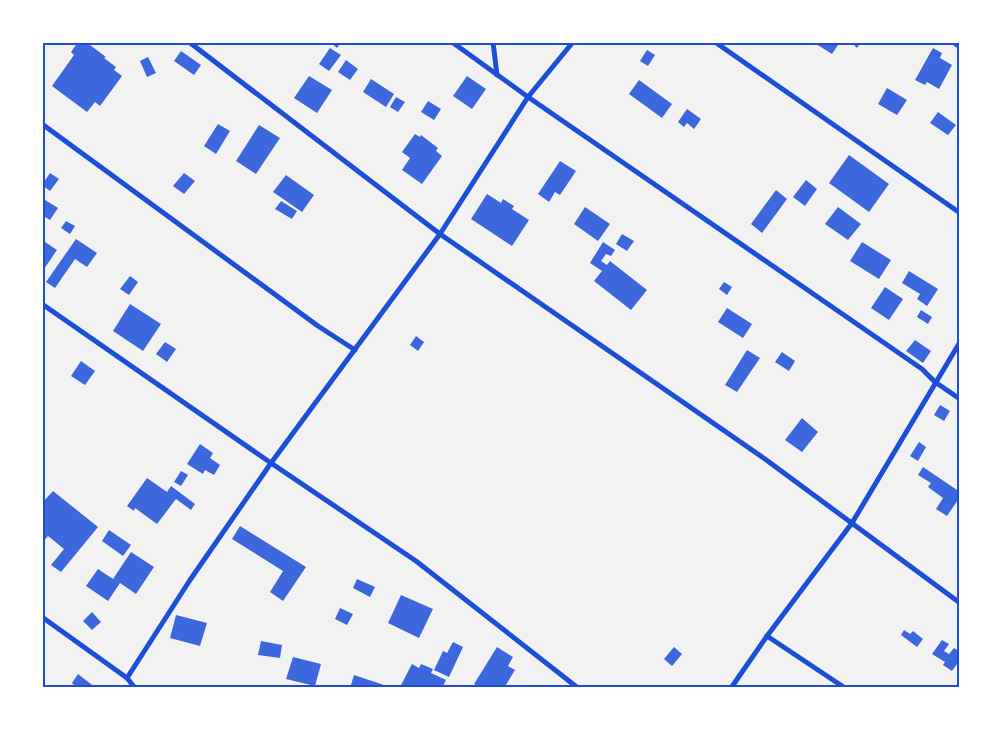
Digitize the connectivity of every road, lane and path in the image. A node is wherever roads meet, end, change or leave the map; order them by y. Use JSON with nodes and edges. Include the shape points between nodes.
{"nodes":[{"id":1,"x":188,"y":42,"type":"edge"},
{"id":2,"x":452,"y":42,"type":"edge"},
{"id":3,"x":493,"y":42,"type":"edge"},
{"id":4,"x":573,"y":42,"type":"edge"},
{"id":5,"x":715,"y":42,"type":"edge"},
{"id":6,"x":953,"y":42,"type":"edge"},
{"id":7,"x":960,"y":47,"type":"edge"},
{"id":8,"x":497,"y":75,"type":"junction"},
{"id":9,"x":528,"y":97,"type":"junction"},
{"id":10,"x":42,"y":124,"type":"edge"},
{"id":11,"x":960,"y":213,"type":"edge"},
{"id":12,"x":440,"y":234,"type":"junction"},
{"id":13,"x":42,"y":304,"type":"edge"},
{"id":14,"x":960,"y":342,"type":"edge"},
{"id":15,"x":355,"y":350,"type":"junction"},
{"id":16,"x":935,"y":382,"type":"junction"},
{"id":17,"x":960,"y":399,"type":"edge"},
{"id":18,"x":271,"y":463,"type":"junction"},
{"id":19,"x":852,"y":523,"type":"junction"},
{"id":20,"x":960,"y":603,"type":"edge"},
{"id":21,"x":42,"y":617,"type":"edge"},
{"id":22,"x":766,"y":636,"type":"junction"},
{"id":23,"x":127,"y":678,"type":"junction"},
{"id":24,"x":135,"y":688,"type":"edge"},
{"id":25,"x":578,"y":688,"type":"edge"},
{"id":26,"x":731,"y":688,"type":"edge"},
{"id":27,"x":845,"y":688,"type":"edge"}],
"edges":[{"from":1,"to":12,"type":"street"},
{"from":2,"to":8,"type":"street"},
{"from":3,"to":8,"type":"street"},
{"from":4,"to":9,"type":"street"},
{"from":5,"to":11,"type":"street"},
{"from":6,"to":7,"type":"street"},
{"from":8,"to":9,"type":"street"},
{"from":9,"to":12,"type":"street"},
{"from":9,"to":16,"type":"street","via":[[922,369]]},
{"from":10,"to":15,"type":"street"},
{"from":12,"to":15,"type":"street"},
{"from":12,"to":19,"type":"street"},
{"from":13,"to":18,"type":"street"},
{"from":14,"to":16,"type":"street"},
{"from":15,"to":18,"type":"street"},
{"from":16,"to":17,"type":"street"},
{"from":16,"to":19,"type":"street"},
{"from":18,"to":23,"type":"street"},
{"from":18,"to":25,"type":"street","via":[[416,561]]},
{"from":19,"to":20,"type":"street"},
{"from":19,"to":22,"type":"street"},
{"from":21,"to":23,"type":"street"},
{"from":22,"to":26,"type":"street"},
{"from":22,"to":27,"type":"street"},
{"from":23,"to":24,"type":"street"}]}
